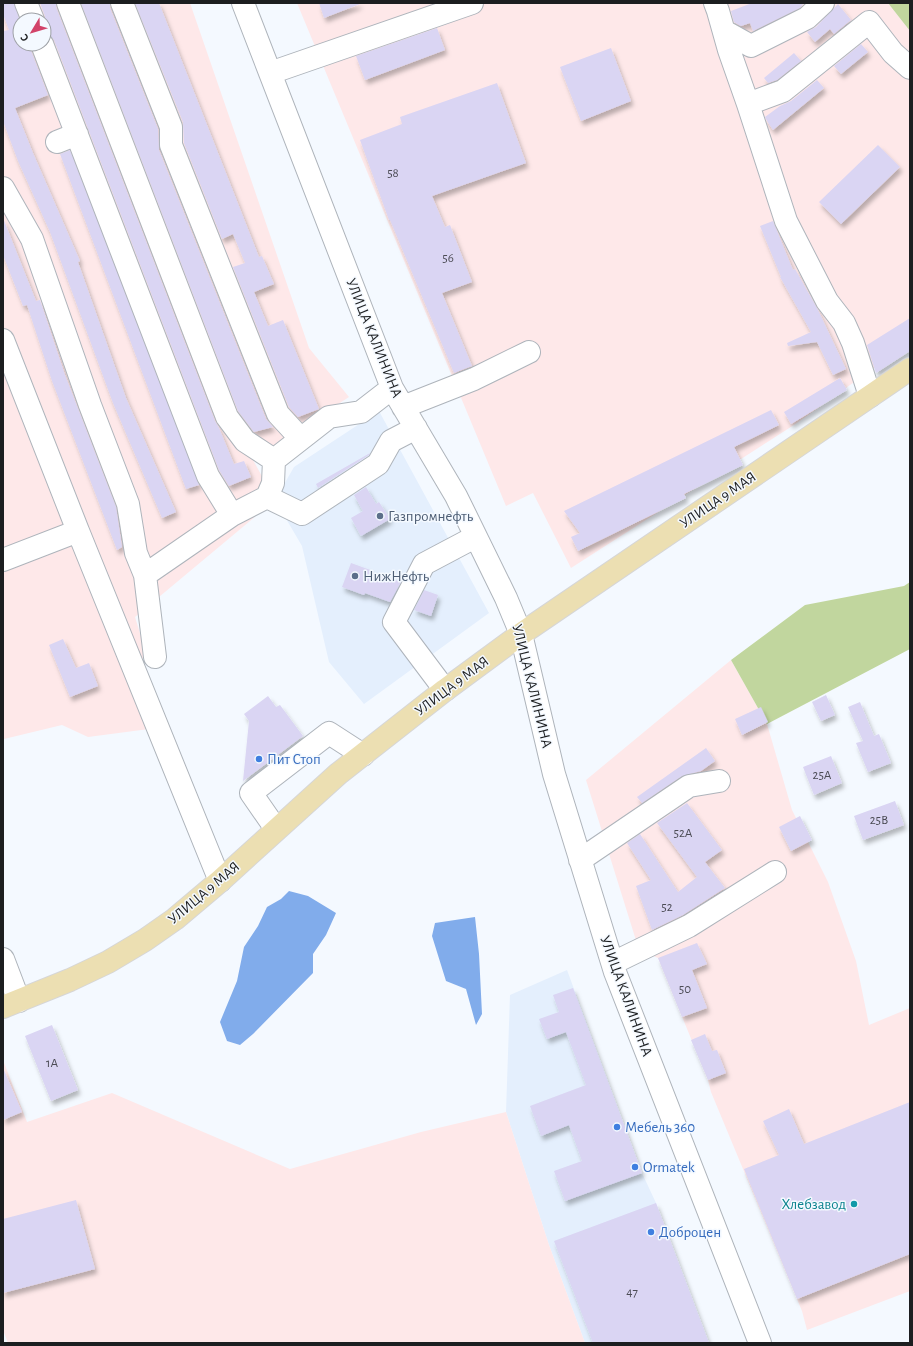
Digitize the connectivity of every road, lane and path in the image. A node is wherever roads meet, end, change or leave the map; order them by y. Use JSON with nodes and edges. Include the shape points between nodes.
{"nodes":[{"id":1,"x":68,"y":3,"type":"edge"},
{"id":2,"x":122,"y":3,"type":"edge"},
{"id":3,"x":243,"y":3,"type":"edge"},
{"id":4,"x":472,"y":3,"type":"edge"},
{"id":5,"x":715,"y":3,"type":"edge"},
{"id":6,"x":823,"y":3,"type":"edge"},
{"id":7,"x":724,"y":31,"type":"junction"},
{"id":8,"x":45,"y":52,"type":"edge"},
{"id":9,"x":910,"y":68,"type":"edge"},
{"id":10,"x":270,"y":73,"type":"junction"},
{"id":11,"x":748,"y":104,"type":"junction"},
{"id":12,"x":77,"y":134,"type":"junction"},
{"id":13,"x":57,"y":142,"type":"dead end"},
{"id":14,"x":3,"y":188,"type":"edge"},
{"id":15,"x":3,"y":340,"type":"edge"},
{"id":16,"x":530,"y":352,"type":"dead end"},
{"id":17,"x":910,"y":369,"type":"edge"},
{"id":18,"x":392,"y":388,"type":"junction"},
{"id":19,"x":870,"y":396,"type":"junction"},
{"id":20,"x":403,"y":407,"type":"junction"},
{"id":21,"x":416,"y":428,"type":"junction"},
{"id":22,"x":300,"y":439,"type":"junction"},
{"id":23,"x":274,"y":460,"type":"junction"},
{"id":24,"x":267,"y":497,"type":"junction"},
{"id":25,"x":232,"y":516,"type":"junction"},
{"id":26,"x":78,"y":531,"type":"junction"},
{"id":27,"x":475,"y":537,"type":"junction"},
{"id":28,"x":3,"y":560,"type":"edge"},
{"id":29,"x":145,"y":576,"type":"junction"},
{"id":30,"x":521,"y":634,"type":"junction"},
{"id":31,"x":155,"y":657,"type":"dead end"},
{"id":32,"x":446,"y":690,"type":"junction"},
{"id":33,"x":363,"y":755,"type":"junction"},
{"id":34,"x":719,"y":781,"type":"dead end"},
{"id":35,"x":276,"y":829,"type":"junction"},
{"id":36,"x":580,"y":860,"type":"junction"},
{"id":37,"x":775,"y":872,"type":"dead end"},
{"id":38,"x":220,"y":881,"type":"junction"},
{"id":39,"x":3,"y":959,"type":"edge"},
{"id":40,"x":613,"y":963,"type":"junction"},
{"id":41,"x":11,"y":1004,"type":"edge"},
{"id":42,"x":760,"y":1343,"type":"edge"}],
"edges":[{"from":1,"to":23,"type":"street","via":[[227,417],[244,441]]},
{"from":2,"to":22,"type":"street","via":[[171,127],[171,144],[278,414]]},
{"from":3,"to":10,"type":"street","name":"УЛИЦА КАЛИНИНА"},
{"from":4,"to":10,"type":"street"},
{"from":5,"to":7,"type":"street"},
{"from":6,"to":7,"type":"street","via":[[807,18],[751,46]]},
{"from":7,"to":11,"type":"street"},
{"from":8,"to":12,"type":"street"},
{"from":9,"to":11,"type":"street","via":[[869,22],[783,91]]},
{"from":10,"to":18,"type":"street","name":"УЛИЦА КАЛИНИНА"},
{"from":11,"to":19,"type":"street","via":[[786,221],[827,301],[844,323]]},
{"from":12,"to":13,"type":"street"},
{"from":12,"to":25,"type":"street","via":[[208,476]]},
{"from":14,"to":29,"type":"street","via":[[32,239],[128,504],[136,553]]},
{"from":15,"to":26,"type":"street"},
{"from":16,"to":20,"type":"street","via":[[474,379]]},
{"from":17,"to":19,"type":"main road","name":"УЛИЦА 9 МАЯ"},
{"from":18,"to":20,"type":"street","name":"УЛИЦА КАЛИНИНА"},
{"from":18,"to":22,"type":"street","via":[[361,412],[329,417]]},
{"from":19,"to":30,"type":"main road","name":"УЛИЦА 9 МАЯ"},
{"from":20,"to":21,"type":"street","name":"УЛИЦА КАЛИНИНА"},
{"from":21,"to":24,"type":"street","via":[[391,442],[378,464],[302,514]]},
{"from":21,"to":27,"type":"street","name":"УЛИЦА КАЛИНИНА","via":[[456,496]]},
{"from":22,"to":23,"type":"street"},
{"from":23,"to":24,"type":"street","via":[[273,483]]},
{"from":24,"to":25,"type":"street"},
{"from":25,"to":29,"type":"street"},
{"from":26,"to":28,"type":"street"},
{"from":26,"to":38,"type":"street"},
{"from":27,"to":30,"type":"street","name":"УЛИЦА КАЛИНИНА"},
{"from":27,"to":32,"type":"street","via":[[424,564],[394,622]]},
{"from":29,"to":31,"type":"street"},
{"from":30,"to":32,"type":"main road","name":"УЛИЦА 9 МАЯ"},
{"from":30,"to":36,"type":"street","name":"УЛИЦА КАЛИНИНА","via":[[554,774]]},
{"from":32,"to":33,"type":"main road","name":"УЛИЦА 9 МАЯ"},
{"from":33,"to":35,"type":"main road","name":"УЛИЦА 9 МАЯ"},
{"from":33,"to":35,"type":"street","via":[[328,733],[251,794]]},
{"from":34,"to":36,"type":"street","via":[[689,786]]},
{"from":35,"to":38,"type":"main road","name":"УЛИЦА 9 МАЯ"},
{"from":36,"to":40,"type":"street","name":"УЛИЦА КАЛИНИНА"},
{"from":37,"to":40,"type":"street","via":[[689,926]]},
{"from":38,"to":41,"type":"main road","name":"УЛИЦА 9 МАЯ","via":[[175,918],[108,962]]},
{"from":39,"to":41,"type":"street"},
{"from":40,"to":42,"type":"street","name":"УЛИЦА КАЛИНИНА"}]}
